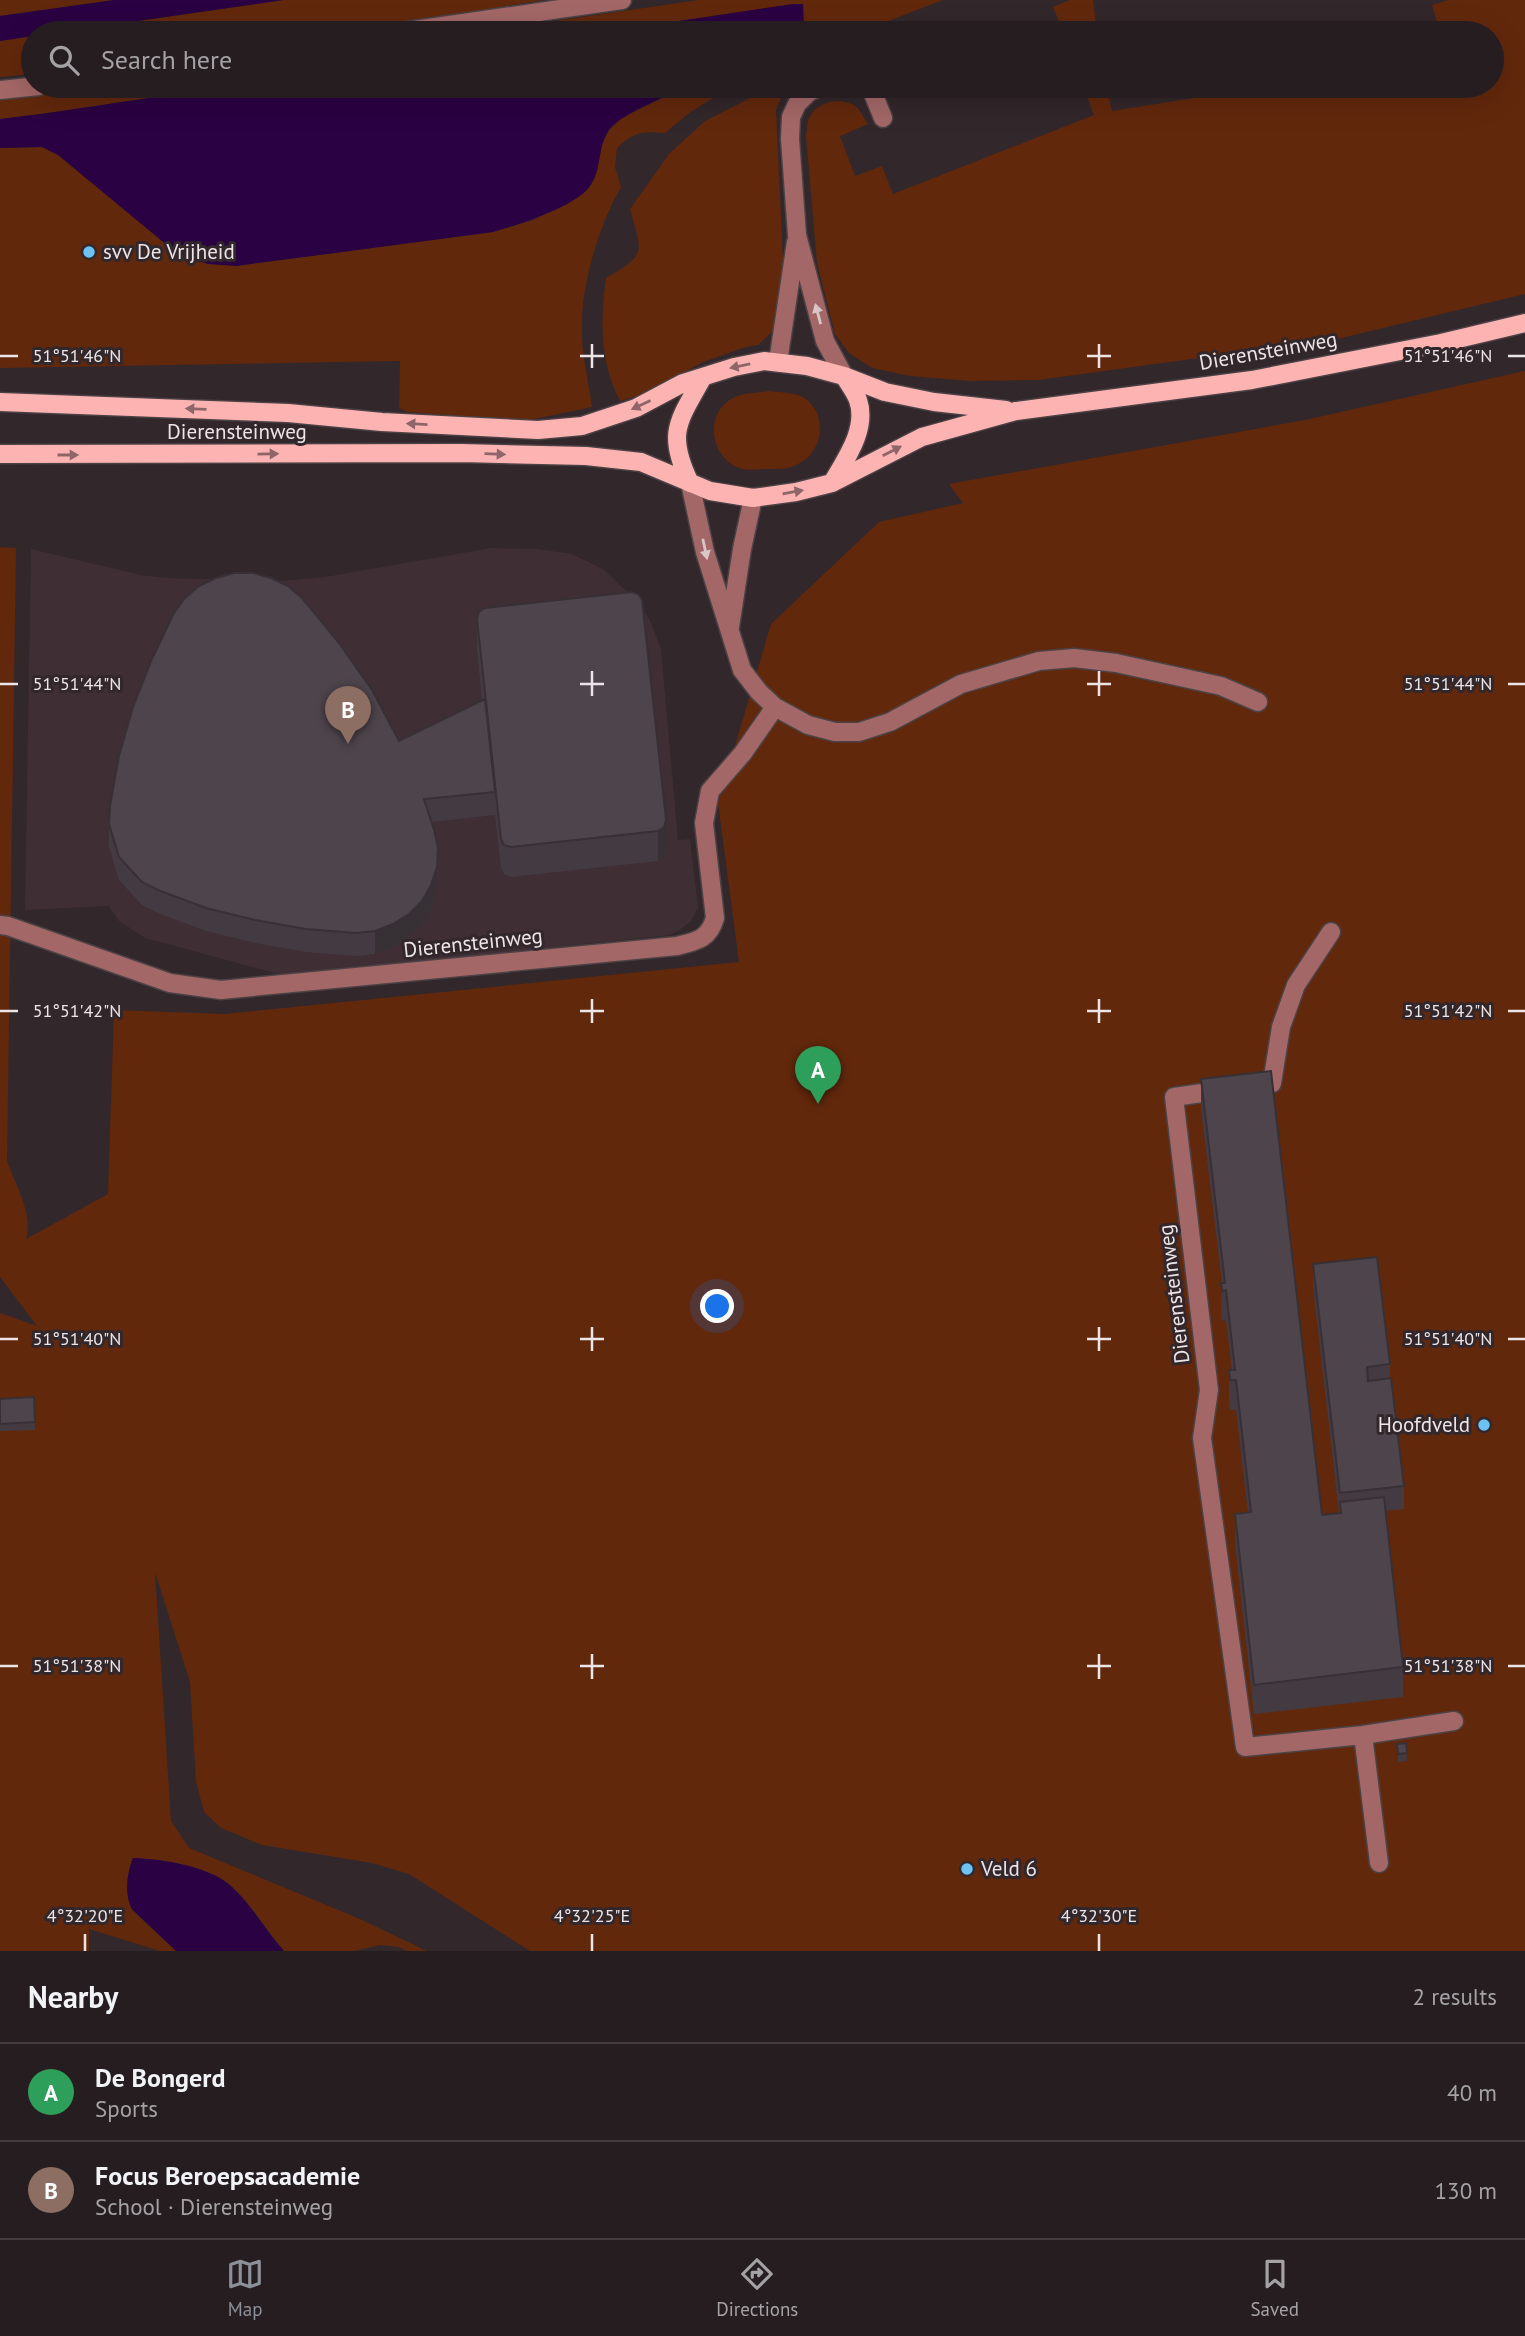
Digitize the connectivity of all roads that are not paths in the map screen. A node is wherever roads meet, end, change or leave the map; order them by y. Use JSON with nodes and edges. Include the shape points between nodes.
{"nodes":[{"id":1,"x":622,"y":0,"type":"edge"},
{"id":2,"x":477,"y":21,"type":"edge"},
{"id":3,"x":21,"y":88,"type":"edge"},
{"id":4,"x":0,"y":90,"type":"edge"},
{"id":5,"x":803,"y":98,"type":"edge"},
{"id":6,"x":875,"y":98,"type":"edge"},
{"id":7,"x":883,"y":118,"type":"dead end"},
{"id":8,"x":797,"y":235,"type":"junction"},
{"id":9,"x":1525,"y":323,"type":"edge"},
{"id":10,"x":778,"y":362,"type":"junction"},
{"id":11,"x":844,"y":376,"type":"junction"},
{"id":12,"x":703,"y":377,"type":"junction"},
{"id":13,"x":0,"y":402,"type":"edge"},
{"id":14,"x":1016,"y":411,"type":"junction"},
{"id":15,"x":0,"y":454,"type":"edge"},
{"id":16,"x":690,"y":483,"type":"junction"},
{"id":17,"x":832,"y":483,"type":"junction"},
{"id":18,"x":753,"y":498,"type":"junction"},
{"id":19,"x":729,"y":634,"type":"junction"},
{"id":20,"x":1258,"y":702,"type":"dead end"},
{"id":21,"x":775,"y":708,"type":"junction"},
{"id":22,"x":0,"y":925,"type":"edge"},
{"id":23,"x":1331,"y":932,"type":"dead end"},
{"id":24,"x":1454,"y":1721,"type":"dead end"},
{"id":25,"x":1363,"y":1735,"type":"junction"},
{"id":26,"x":1379,"y":1864,"type":"dead end"}],
"edges":[{"from":1,"to":2,"type":"street"},
{"from":3,"to":4,"type":"street"},
{"from":5,"to":8,"type":"street","via":[[791,117],[790,139]]},
{"from":6,"to":7,"type":"street"},
{"from":8,"to":10,"type":"street"},
{"from":11,"to":8,"type":"street","one_way":true,"via":[[825,341]]},
{"from":9,"to":14,"type":"main road","name":"Dierensteinweg","via":[[1252,380]]},
{"from":10,"to":11,"type":"main road"},
{"from":10,"to":12,"type":"main road","one_way":true,"via":[[764,361]]},
{"from":11,"to":14,"type":"main road","name":"Dierensteinweg","via":[[885,392],[934,402]]},
{"from":11,"to":17,"type":"main road","via":[[858,397],[859,422]]},
{"from":12,"to":13,"type":"main road","name":"Dierensteinweg","one_way":true,"via":[[636,408],[582,426],[538,430],[288,413]]},
{"from":12,"to":16,"type":"main road","via":[[677,426],[679,459]]},
{"from":17,"to":14,"type":"main road","name":"Dierensteinweg","one_way":true,"via":[[922,437]]},
{"from":15,"to":16,"type":"main road","name":"Dierensteinweg","one_way":true,"via":[[586,456],[641,462]]},
{"from":16,"to":18,"type":"main road"},
{"from":16,"to":19,"type":"street","one_way":true},
{"from":18,"to":17,"type":"main road","one_way":true},
{"from":18,"to":19,"type":"street"},
{"from":19,"to":21,"type":"street","via":[[742,670]]},
{"from":20,"to":21,"type":"street","via":[[1221,686],[1074,658],[1039,662],[961,684],[890,722],[859,732],[808,725]]},
{"from":21,"to":22,"type":"street","name":"Dierensteinweg","via":[[710,791],[704,823],[715,918],[712,929],[692,942],[220,990],[170,983]]},
{"from":23,"to":25,"type":"street","name":"Dierensteinweg","via":[[1296,985],[1281,1027],[1272,1083],[1174,1097],[1209,1390],[1202,1438],[1245,1747]]},
{"from":24,"to":25,"type":"street"},
{"from":25,"to":26,"type":"street"}]}
